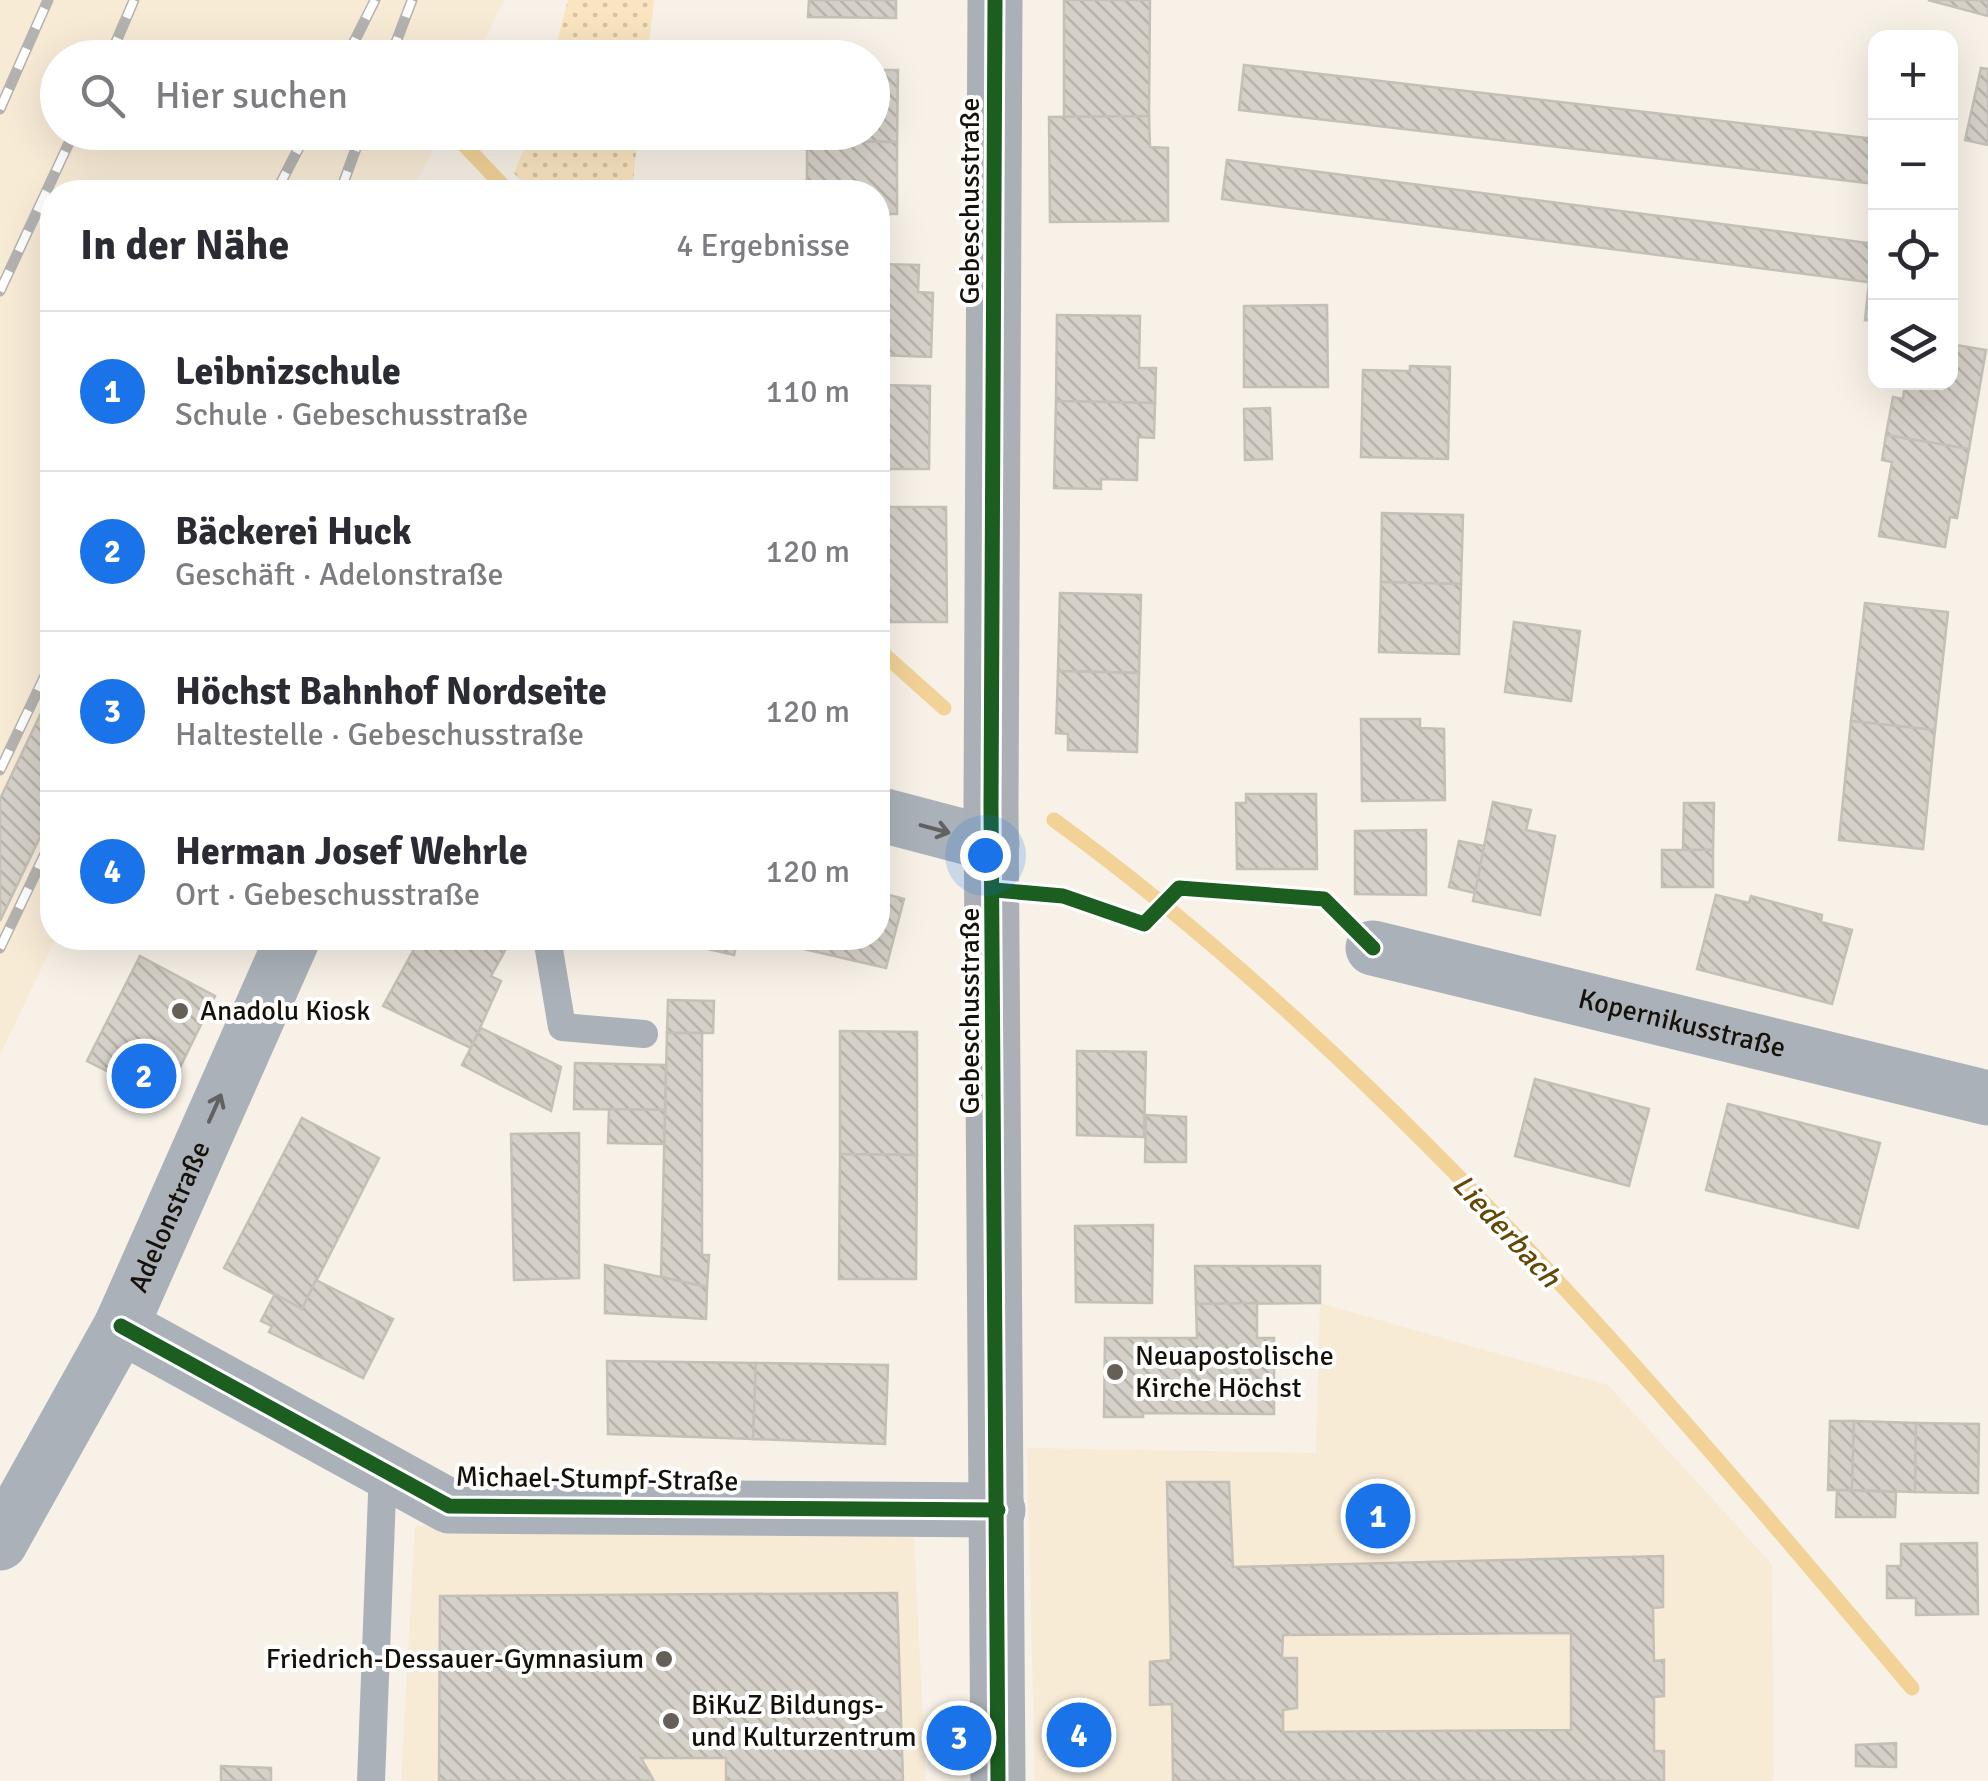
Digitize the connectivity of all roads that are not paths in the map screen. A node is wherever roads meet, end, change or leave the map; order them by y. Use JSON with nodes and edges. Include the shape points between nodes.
{"nodes":[{"id":1,"x":995,"y":0,"type":"edge"},
{"id":2,"x":890,"y":817,"type":"edge"},
{"id":3,"x":992,"y":844,"type":"junction"},
{"id":4,"x":1373,"y":948,"type":"dead end"},
{"id":5,"x":287,"y":950,"type":"edge"},
{"id":6,"x":549,"y":950,"type":"edge"},
{"id":7,"x":644,"y":1034,"type":"dead end"},
{"id":8,"x":1988,"y":1098,"type":"edge"},
{"id":9,"x":121,"y":1326,"type":"junction"},
{"id":10,"x":383,"y":1469,"type":"junction"},
{"id":11,"x":998,"y":1510,"type":"junction"},
{"id":12,"x":0,"y":1542,"type":"edge"},
{"id":13,"x":371,"y":1781,"type":"edge"},
{"id":14,"x":998,"y":1781,"type":"edge"}],
"edges":[{"from":1,"to":3,"type":"street","name":"Gebeschusstraße"},
{"from":2,"to":3,"type":"street","one_way":true},
{"from":3,"to":11,"type":"street","name":"Gebeschusstraße"},
{"from":4,"to":8,"type":"street","name":"Kopernikusstraße"},
{"from":9,"to":5,"type":"street","name":"Adelonstraße","one_way":true},
{"from":6,"to":7,"type":"lane","via":[[562,1028]]},
{"from":9,"to":10,"type":"street","name":"Michael-Stumpf-Straße"},
{"from":9,"to":12,"type":"street","name":"Adelonstraße"},
{"from":10,"to":11,"type":"street","name":"Michael-Stumpf-Straße","via":[[449,1506]]},
{"from":10,"to":13,"type":"lane"},
{"from":11,"to":14,"type":"street","name":"Gebeschusstraße"}]}
